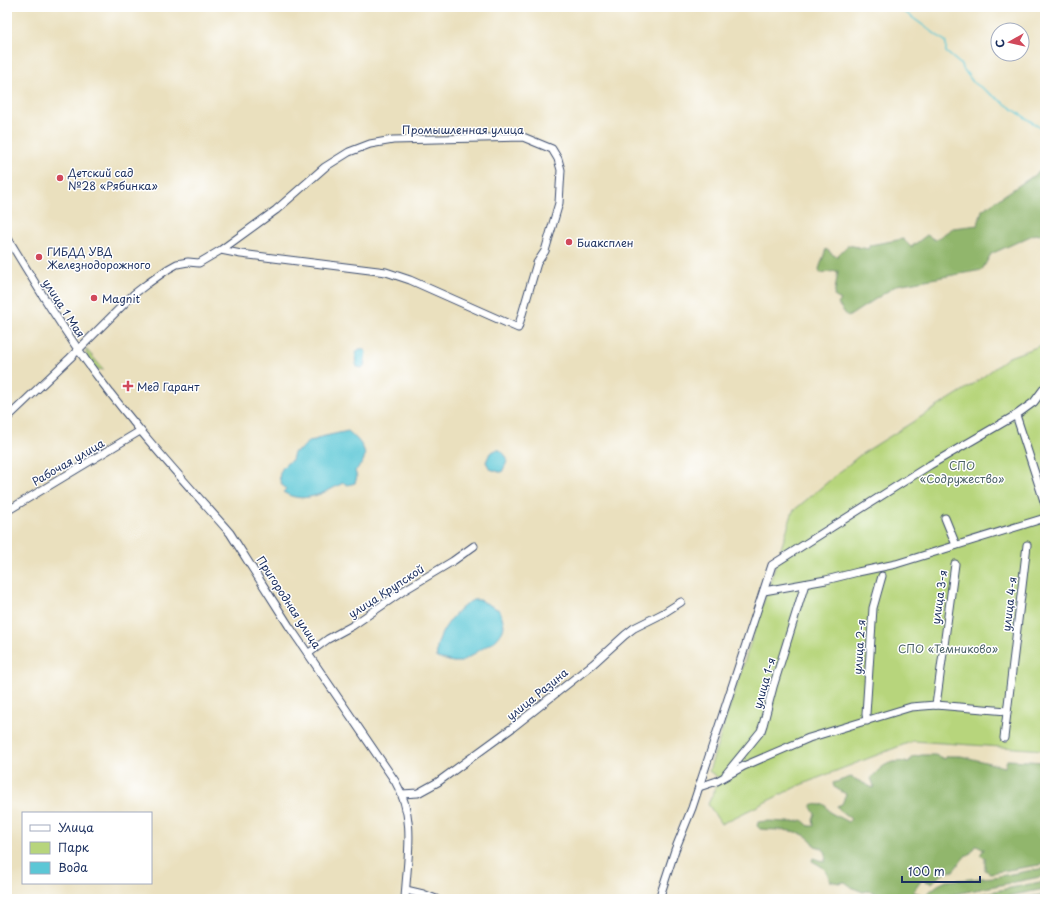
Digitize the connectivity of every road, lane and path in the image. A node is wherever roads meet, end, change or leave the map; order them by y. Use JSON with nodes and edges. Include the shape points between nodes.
{"nodes":[{"id":1,"x":7,"y":237,"type":"edge"},
{"id":2,"x":221,"y":250,"type":"junction"},
{"id":3,"x":78,"y":350,"type":"junction"},
{"id":4,"x":1045,"y":387,"type":"edge"},
{"id":5,"x":1016,"y":415,"type":"junction"},
{"id":6,"x":7,"y":418,"type":"edge"},
{"id":7,"x":140,"y":431,"type":"junction"},
{"id":8,"x":1045,"y":504,"type":"edge"},
{"id":9,"x":7,"y":511,"type":"edge"},
{"id":10,"x":945,"y":518,"type":"dead end"},
{"id":11,"x":1045,"y":518,"type":"edge"},
{"id":12,"x":956,"y":545,"type":"junction"},
{"id":13,"x":1027,"y":545,"type":"dead end"},
{"id":14,"x":474,"y":546,"type":"dead end"},
{"id":15,"x":955,"y":564,"type":"dead end"},
{"id":16,"x":882,"y":576,"type":"dead end"},
{"id":17,"x":805,"y":584,"type":"junction"},
{"id":18,"x":764,"y":591,"type":"junction"},
{"id":19,"x":681,"y":602,"type":"dead end"},
{"id":20,"x":308,"y":653,"type":"junction"},
{"id":21,"x":936,"y":705,"type":"junction"},
{"id":22,"x":1007,"y":711,"type":"junction"},
{"id":23,"x":867,"y":721,"type":"junction"},
{"id":24,"x":1004,"y":738,"type":"dead end"},
{"id":25,"x":723,"y":778,"type":"junction"},
{"id":26,"x":699,"y":786,"type":"junction"},
{"id":27,"x":402,"y":794,"type":"junction"},
{"id":28,"x":406,"y":890,"type":"junction"},
{"id":29,"x":405,"y":899,"type":"edge"},
{"id":30,"x":436,"y":899,"type":"edge"},
{"id":31,"x":659,"y":899,"type":"edge"}],
"edges":[{"from":1,"to":3,"type":"street","name":"улица 1 Мая"},
{"from":2,"to":2,"type":"street","name":"Промышленная улица","via":[[276,210],[331,162],[370,144],[399,140],[523,137],[552,149],[560,164],[562,176],[559,203],[545,251],[537,263],[518,328],[410,280],[386,272]]},
{"from":2,"to":3,"type":"street","name":"Промышленная улица","via":[[199,263],[177,264],[161,273],[134,294]]},
{"from":3,"to":6,"type":"street","name":"Промышленная улица"},
{"from":3,"to":7,"type":"street","name":"Пригородная улица"},
{"from":4,"to":5,"type":"street","via":[[1034,402]]},
{"from":5,"to":8,"type":"street"},
{"from":5,"to":18,"type":"street","via":[[942,458],[772,565]]},
{"from":7,"to":9,"type":"street","name":"Рабочая улица"},
{"from":7,"to":20,"type":"street","name":"Пригородная улица","via":[[230,533]]},
{"from":10,"to":12,"type":"street"},
{"from":11,"to":12,"type":"street"},
{"from":12,"to":17,"type":"street","via":[[896,564]]},
{"from":13,"to":22,"type":"street","name":"улица 4-я"},
{"from":14,"to":20,"type":"street","name":"улица Крупской"},
{"from":15,"to":21,"type":"street","name":"улица 3-я"},
{"from":16,"to":23,"type":"street","name":"улица 2-я","via":[[873,608]]},
{"from":17,"to":18,"type":"street"},
{"from":17,"to":25,"type":"street","name":"улица 1-я","via":[[761,731]]},
{"from":18,"to":26,"type":"street"},
{"from":19,"to":27,"type":"street","name":"улица Разина","via":[[634,628],[512,728],[438,782],[418,793]]},
{"from":20,"to":27,"type":"street","name":"Пригородная улица"},
{"from":21,"to":22,"type":"street"},
{"from":21,"to":23,"type":"street","via":[[911,707]]},
{"from":22,"to":24,"type":"street","name":"улица 4-я"},
{"from":23,"to":25,"type":"street","via":[[797,743]]},
{"from":25,"to":26,"type":"street"},
{"from":26,"to":31,"type":"street"},
{"from":27,"to":28,"type":"street","name":"Пригородная улица","via":[[409,827]]},
{"from":28,"to":29,"type":"street","name":"Пригородная улица"},
{"from":28,"to":30,"type":"street"}]}
